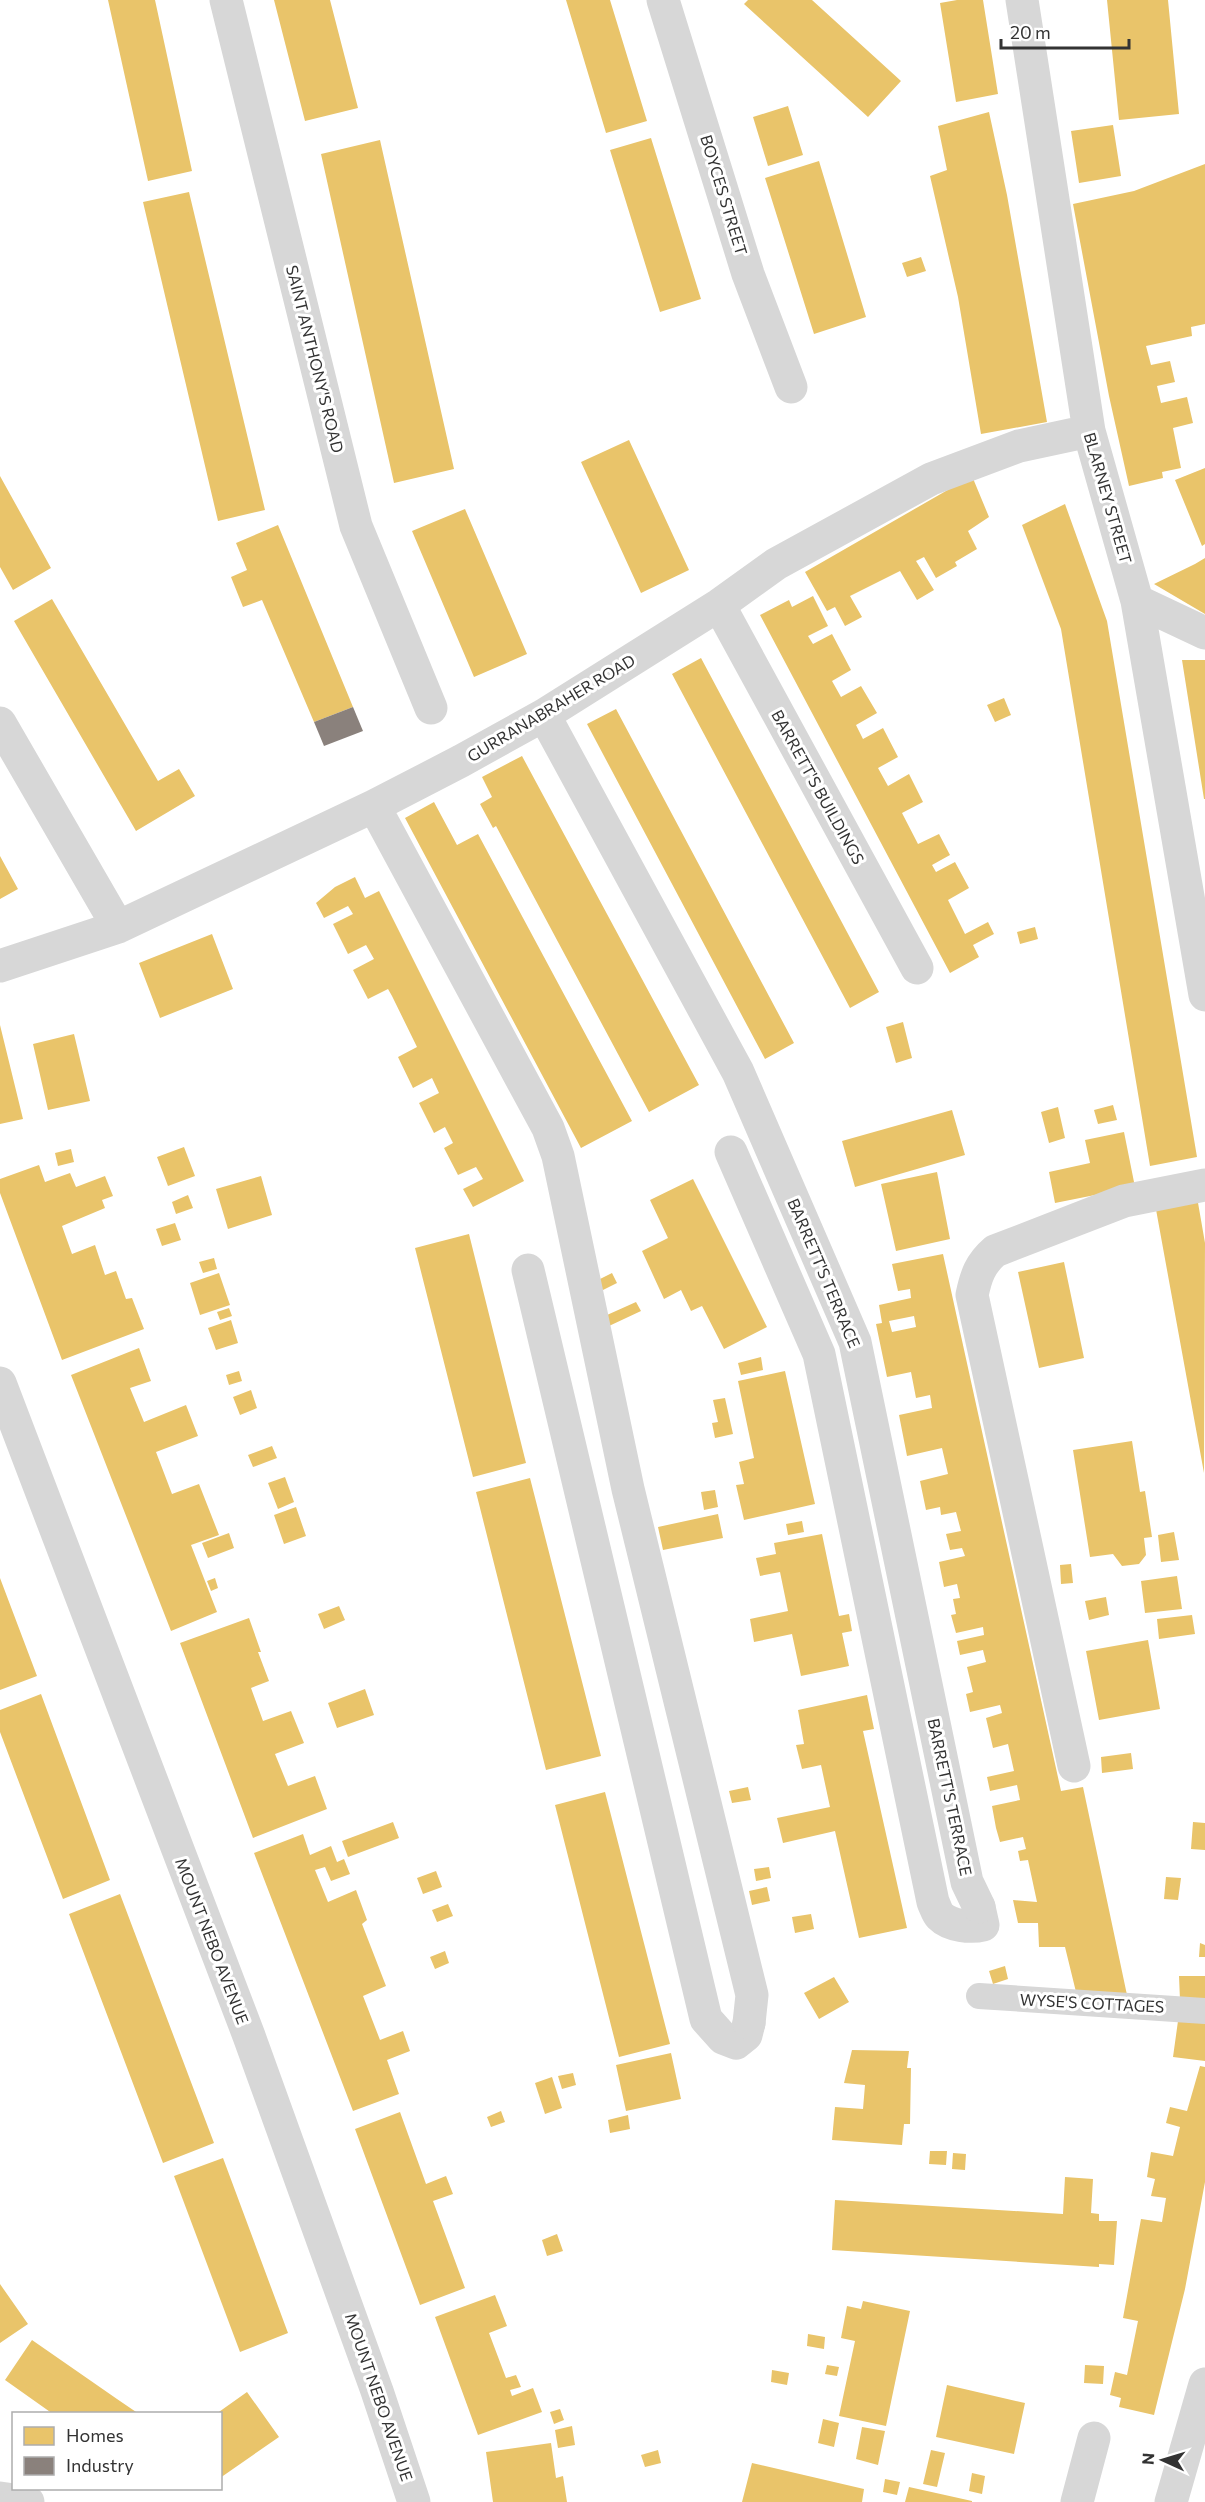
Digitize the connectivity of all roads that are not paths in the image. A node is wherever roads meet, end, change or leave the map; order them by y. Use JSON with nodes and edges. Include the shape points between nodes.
{"nodes":[{"id":1,"x":226,"y":0,"type":"edge"},
{"id":2,"x":663,"y":0,"type":"edge"},
{"id":3,"x":1022,"y":0,"type":"edge"},
{"id":4,"x":791,"y":387,"type":"dead end"},
{"id":5,"x":1089,"y":431,"type":"junction"},
{"id":6,"x":1137,"y":601,"type":"junction"},
{"id":7,"x":719,"y":605,"type":"junction"},
{"id":8,"x":1205,"y":633,"type":"edge"},
{"id":9,"x":431,"y":708,"type":"dead end"},
{"id":10,"x":544,"y":715,"type":"junction"},
{"id":11,"x":0,"y":723,"type":"edge"},
{"id":12,"x":374,"y":806,"type":"junction"},
{"id":13,"x":118,"y":927,"type":"junction"},
{"id":14,"x":0,"y":966,"type":"edge"},
{"id":15,"x":916,"y":968,"type":"dead end"},
{"id":16,"x":1205,"y":995,"type":"edge"},
{"id":17,"x":731,"y":1152,"type":"dead end"},
{"id":18,"x":1205,"y":1185,"type":"edge"},
{"id":19,"x":528,"y":1270,"type":"dead end"},
{"id":20,"x":0,"y":1383,"type":"edge"},
{"id":21,"x":1074,"y":1766,"type":"dead end"},
{"id":22,"x":979,"y":1996,"type":"dead end"},
{"id":23,"x":1205,"y":2011,"type":"edge"},
{"id":24,"x":1205,"y":2385,"type":"edge"},
{"id":25,"x":1094,"y":2438,"type":"dead end"},
{"id":26,"x":0,"y":2498,"type":"edge"},
{"id":27,"x":28,"y":2502,"type":"edge"},
{"id":28,"x":414,"y":2502,"type":"edge"},
{"id":29,"x":1077,"y":2502,"type":"edge"},
{"id":30,"x":1171,"y":2502,"type":"edge"}],
"edges":[{"from":1,"to":9,"type":"street","name":"SAINT ANTHONY'S ROAD","via":[[356,526]]},
{"from":2,"to":4,"type":"street","name":"BOYCES STREET","via":[[748,274]]},
{"from":3,"to":5,"type":"street","name":"BLARNEY STREET"},
{"from":5,"to":6,"type":"street","name":"BLARNEY STREET"},
{"from":5,"to":7,"type":"street","name":"GURRANABRAHER ROAD","via":[[1019,446],[932,479],[776,564]]},
{"from":6,"to":8,"type":"street"},
{"from":6,"to":16,"type":"street","name":"BLARNEY STREET"},
{"from":7,"to":10,"type":"street","name":"GURRANABRAHER ROAD"},
{"from":7,"to":15,"type":"street","name":"BARRETT'S BUILDINGS"},
{"from":10,"to":12,"type":"street","name":"GURRANABRAHER ROAD"},
{"from":10,"to":17,"type":"street","name":"BARRETT'S TERRACE","via":[[738,1072],[855,1341],[967,1881],[980,1907],[983,1926],[972,1928],[951,1922],[940,1916],[933,1902],[819,1354]]},
{"from":11,"to":13,"type":"street"},
{"from":12,"to":13,"type":"street","name":"GURRANABRAHER ROAD"},
{"from":12,"to":19,"type":"street","via":[[548,1128],[558,1155],[628,1489],[752,1995],[746,2035],[736,2043],[723,2038],[706,2019]]},
{"from":13,"to":14,"type":"street","name":"GURRANABRAHER ROAD"},
{"from":18,"to":21,"type":"street","via":[[1124,1201],[1038,1233],[995,1251],[982,1262],[976,1277],[972,1295]]},
{"from":20,"to":28,"type":"street","name":"MOUNT NEBO AVENUE","via":[[252,2046]]},
{"from":22,"to":23,"type":"lane","name":"WYSE'S COTTAGES"},
{"from":24,"to":30,"type":"street"},
{"from":25,"to":29,"type":"street"},
{"from":26,"to":27,"type":"street"}]}
